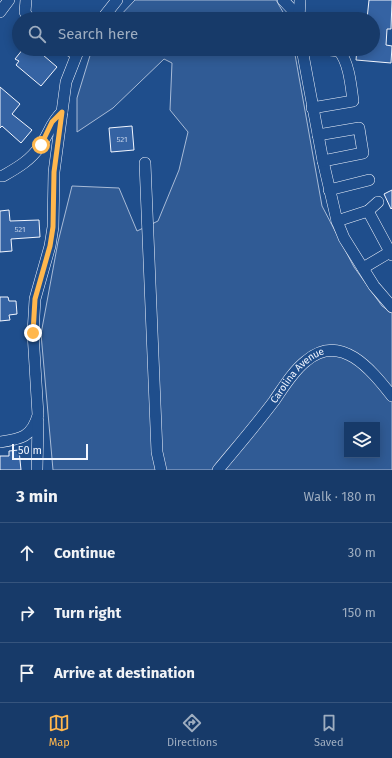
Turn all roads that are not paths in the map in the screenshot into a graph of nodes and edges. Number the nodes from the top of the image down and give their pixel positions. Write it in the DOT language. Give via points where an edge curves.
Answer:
graph roads {
  1 [pos="9,0"];
  2 [pos="26,0"];
  3 [pos="117,0"];
  4 [pos="283,0"];
  5 [pos="300,0"];
  6 [pos="0,12"];
  7 [pos="25,12"];
  8 [pos="108,12"];
  9 [pos="294,12"];
  10 [pos="299,12"];
  11 [pos="73,56"];
  12 [pos="303,56"];
  13 [pos="343,56"];
  14 [pos="312,108"];
  15 [pos="62,112"];
  16 [pos="318,135"];
  17 [pos="323,161"];
  18 [pos="145,163"];
  19 [pos="0,176"];
  20 [pos="369,180"];
  21 [pos="329,190"];
  22 [pos="378,202"];
  23 [pos="368,211"];
  24 [pos="337,221"];
  25 [pos="391,254"];
  26 [pos="363,268"];
  27 [pos="392,306"];
  28 [pos="392,396"];
  29 [pos="38,415"];
  30 [pos="0,442"];
  31 [pos="37,470"];
  32 [pos="161,470"];
  33 [pos="218,470"];
  1 -- 6 [label="street"];
  2 -- 7 [label="street"];
  3 -- 8 [label="street"];
  4 -- 9 [label="street"];
  5 -- 10 [label="street"];
  11 -- 15 [label="street"];
  12 -- 14 [label="street"];
  13 -- 14 [label="street" via="353,101"];
  14 -- 16 [label="street"];
  15 -- 19 [label="street" via="52,122 36,152 25,163"];
  15 -- 29 [label="street" via="54,172 53,227 38,285 33,318"];
  16 -- 17 [label="street"];
  16 -- 17 [label="street" via="359,128 363,153"];
  17 -- 21 [label="street"];
  18 -- 32 [label="street" via="154,398 157,452"];
  20 -- 21 [label="street"];
  21 -- 24 [label="street"];
  22 -- 23 [label="street"];
  23 -- 24 [label="street"];
  23 -- 25 [label="street"];
  24 -- 26 [label="street" via="344,238"];
  25 -- 26 [label="street"];
  26 -- 27 [label="street" via="374,286"];
  28 -- 33 [label="street, Carolina Avenue" via="354,356 334,351 314,355 300,366 260,420"];
  29 -- 30 [label="street" via="35,425 25,437"];
  29 -- 31 [label="street"];
}
